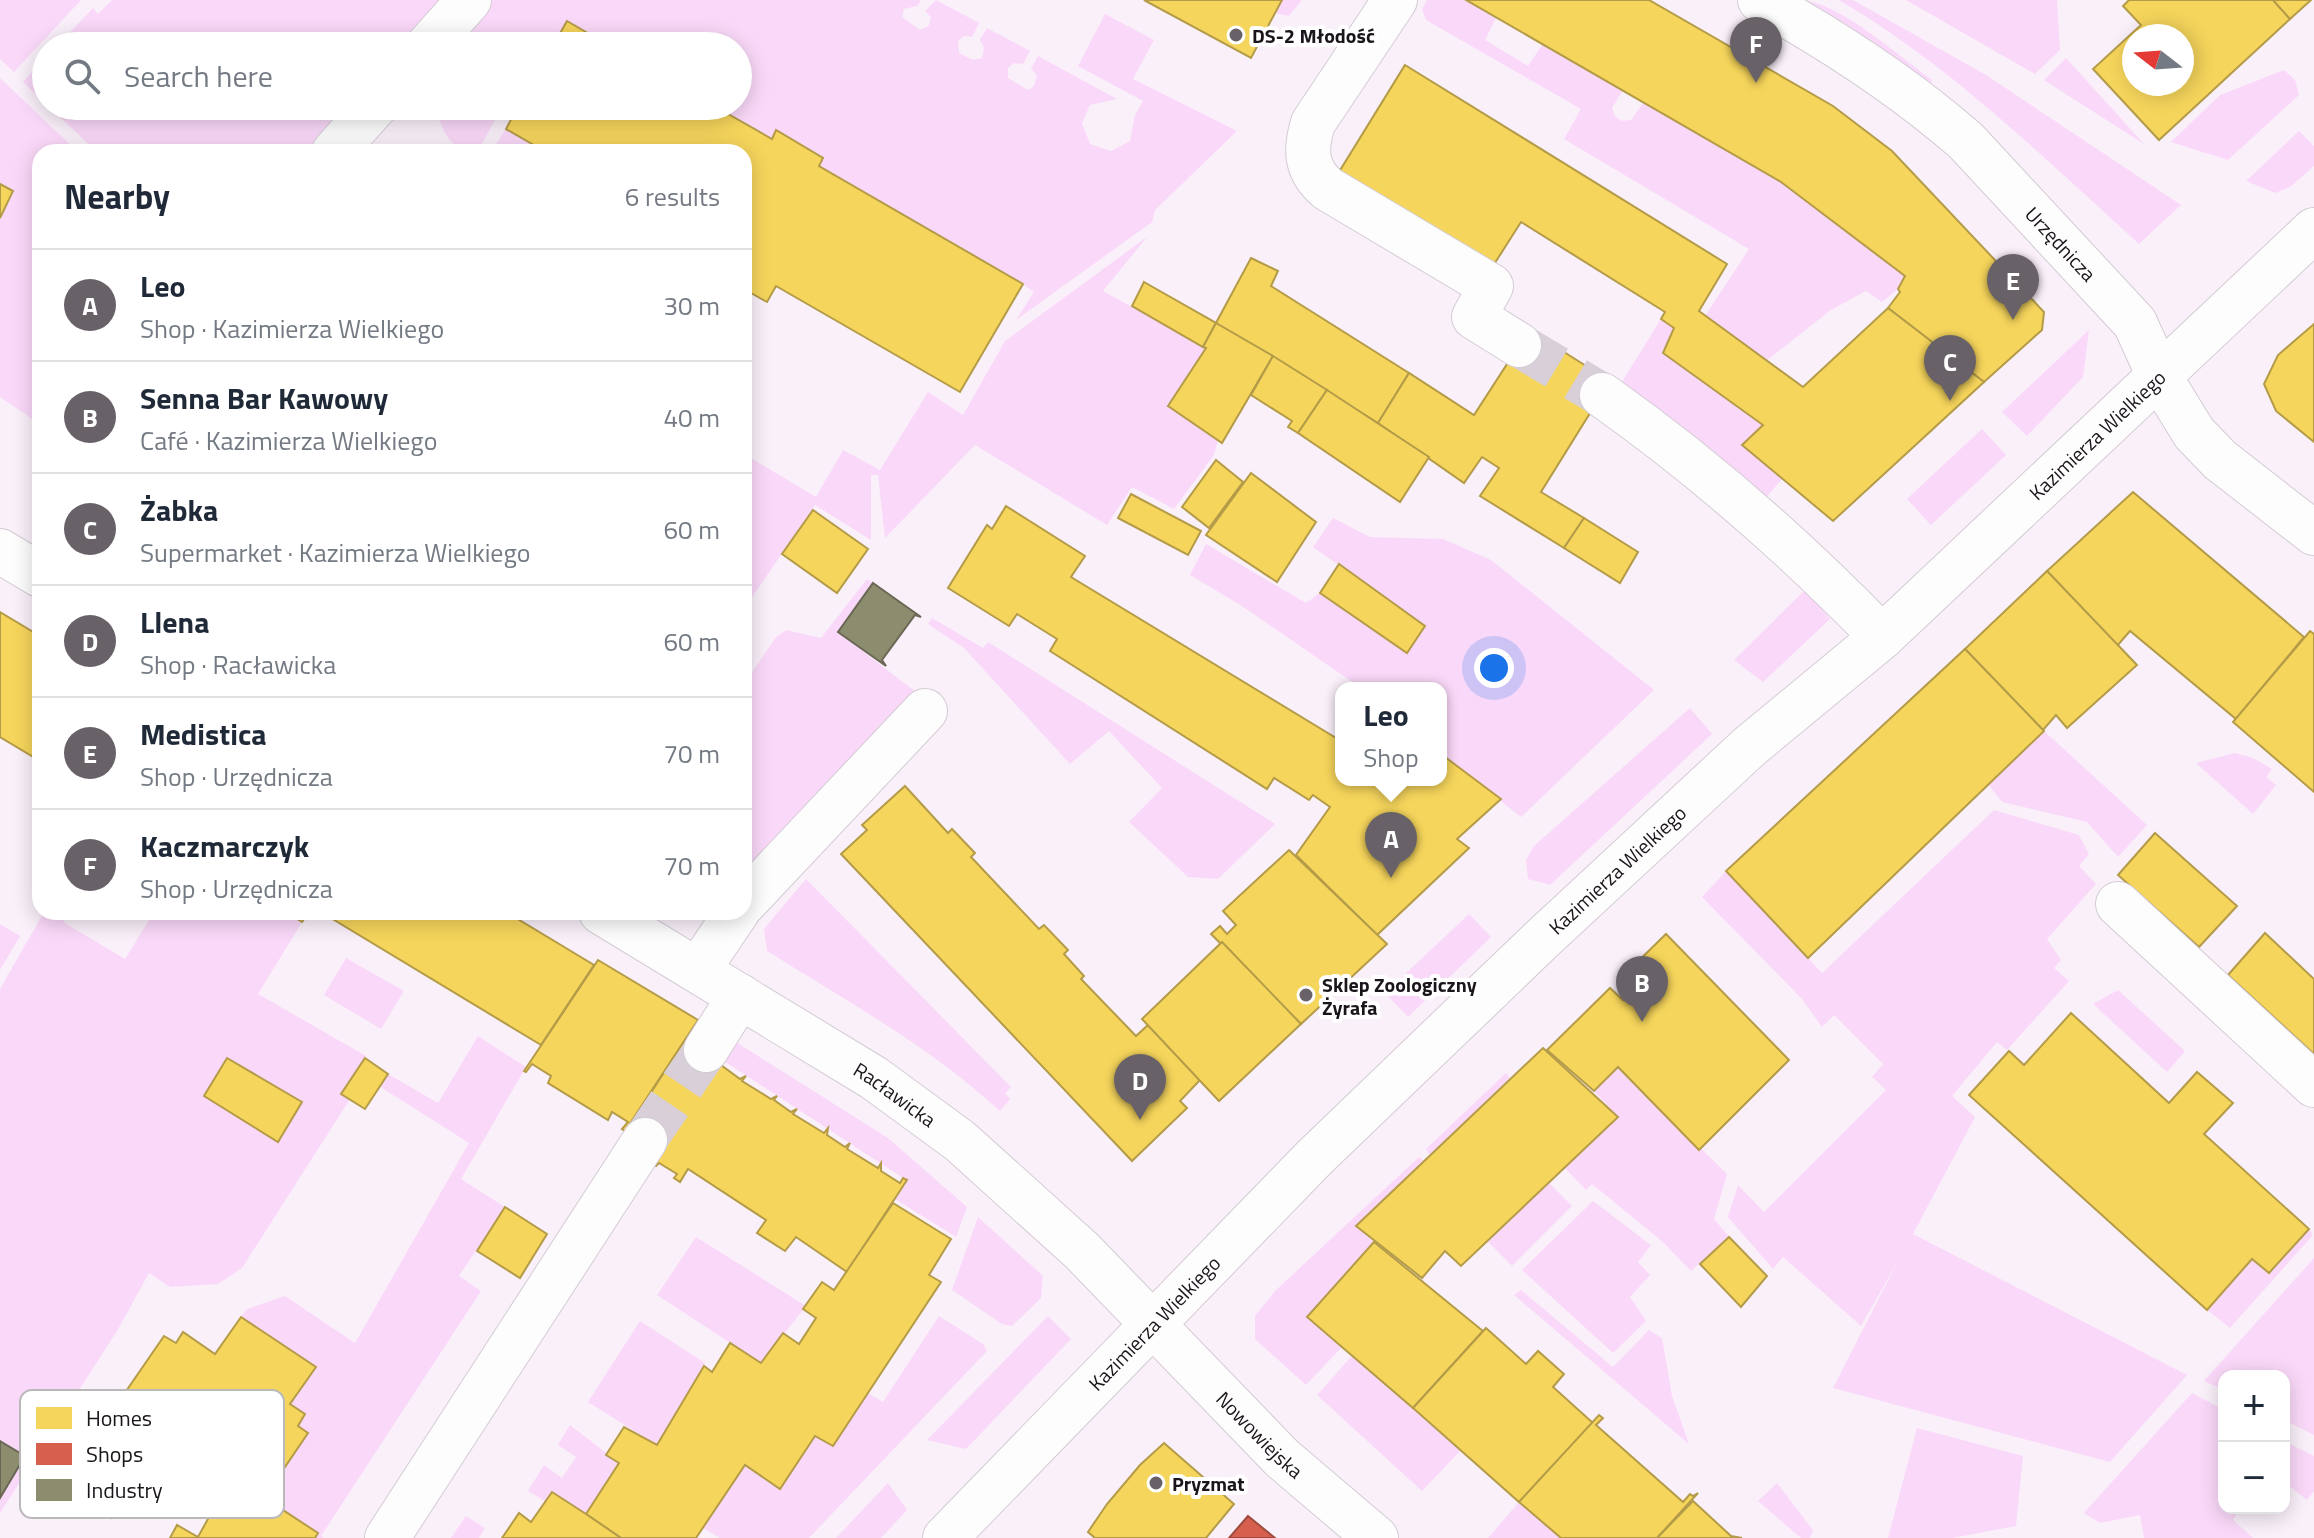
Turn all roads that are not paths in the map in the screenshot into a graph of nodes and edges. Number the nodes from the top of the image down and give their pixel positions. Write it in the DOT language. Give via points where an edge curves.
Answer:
graph roads {
  1 [pos="469,0"];
  2 [pos="1395,0"];
  3 [pos="1760,0"];
  4 [pos="440,32"];
  5 [pos="363,120"];
  6 [pos="341,144"];
  7 [pos="2314,230"];
  8 [pos="1519,345"];
  9 [pos="2159,376"];
  10 [pos="1602,395"];
  11 [pos="2314,533"];
  12 [pos="0,551"];
  13 [pos="32,570"];
  14 [pos="1882,637"];
  15 [pos="925,711"];
  16 [pos="752,895"];
  17 [pos="2118,904"];
  18 [pos="614,920"];
  19 [pos="732,920"];
  20 [pos="698,970"];
  21 [pos="740,996"];
  22 [pos="706,1050"];
  23 [pos="2314,1085"];
  24 [pos="645,1140"];
  25 [pos="1153,1322"];
  26 [pos="387,1538"];
  27 [pos="945,1538"];
  28 [pos="1376,1538"];
  1 -- 4 [label="street"];
  2 -- 8 [label="street" via="1313,123 1307,143 1309,164 1328,189 1491,286 1474,317"];
  3 -- 9 [label="street, Urzędnicza" via="1838,47 1966,141 2135,323"];
  5 -- 6 [label="street"];
  7 -- 9 [label="street, Kazimierza Wielkiego"];
  9 -- 11 [label="street, Urzędnicza" via="2202,442"];
  9 -- 14 [label="street, Kazimierza Wielkiego"];
  10 -- 14 [label="street" via="1718,481 1809,562"];
  12 -- 13 [label="street"];
  14 -- 25 [label="street, Kazimierza Wielkiego" via="1749,747 1553,930 1315,1157"];
  15 -- 16 [label="street"];
  17 -- 23 [label="street"];
  18 -- 20 [label="street, Racławicka"];
  19 -- 20 [label="street"];
  20 -- 21 [label="street, Racławicka"];
  21 -- 22 [label="street"];
  21 -- 25 [label="street, Racławicka" via="934,1121 1082,1251"];
  24 -- 26 [label="street"];
  25 -- 27 [label="street, Kazimierza Wielkiego"];
  25 -- 28 [label="street, Nowowiejska" via="1282,1458"];
}
